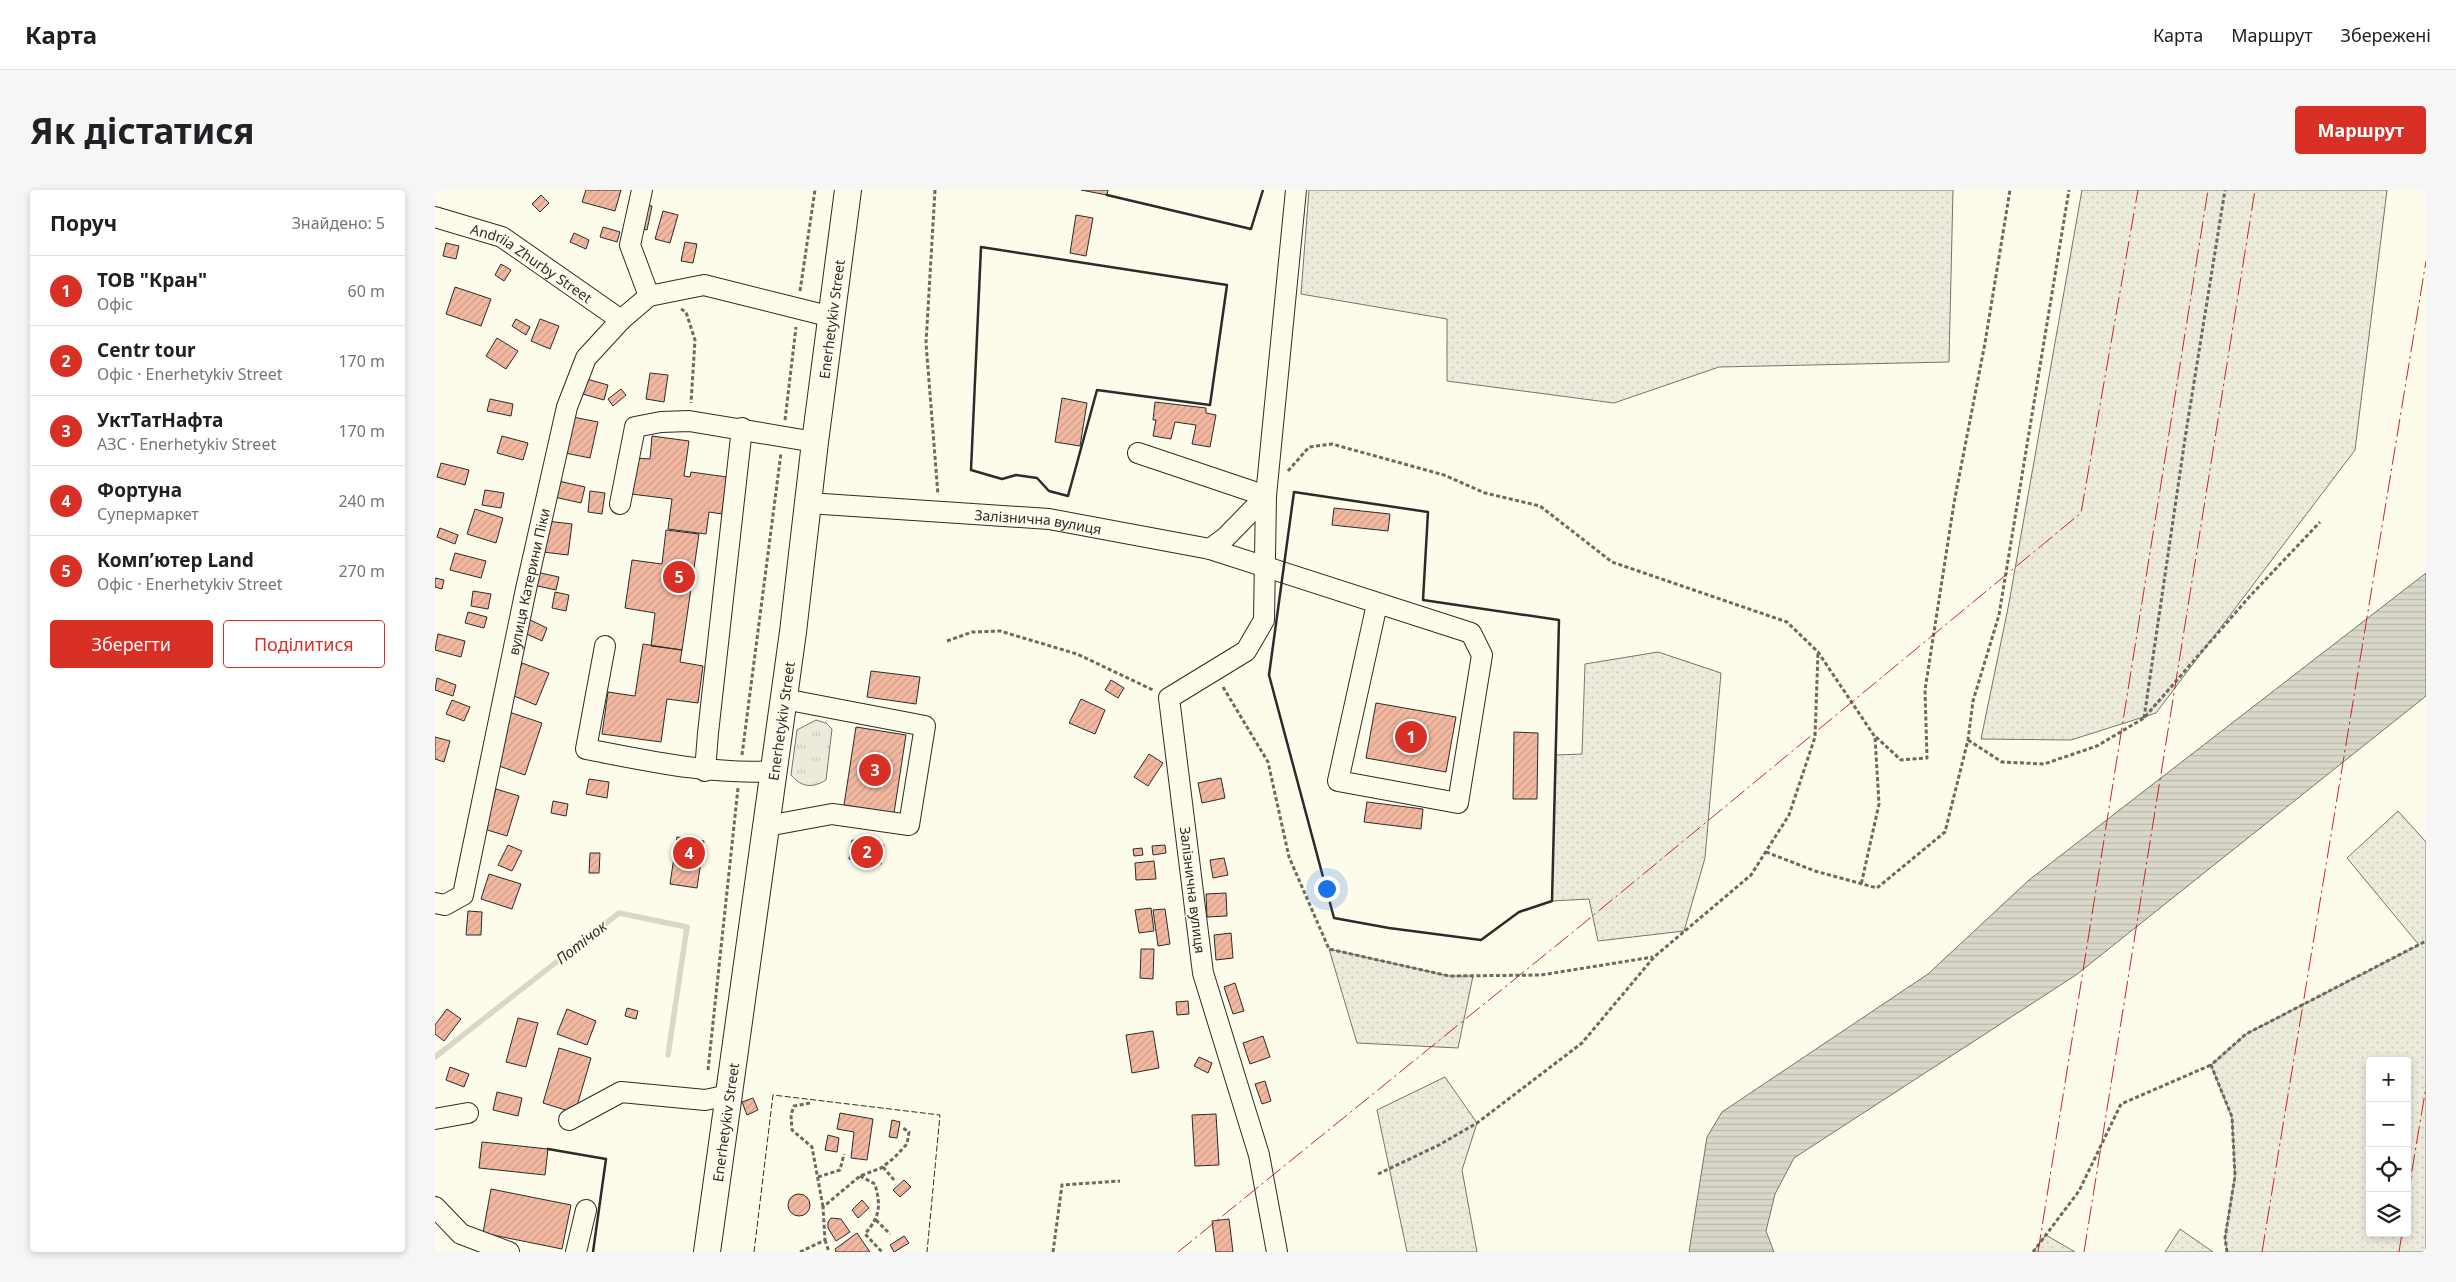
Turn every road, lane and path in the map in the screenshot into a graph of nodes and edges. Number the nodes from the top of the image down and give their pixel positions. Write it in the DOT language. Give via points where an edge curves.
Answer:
graph roads {
  1 [pos="642,190"];
  2 [pos="815,190"];
  3 [pos="848,190"];
  4 [pos="935,190"];
  5 [pos="1296,190"];
  6 [pos="2011,190"];
  7 [pos="2069,190"];
  8 [pos="2225,190"];
  9 [pos="435,217"];
  10 [pos="649,296"];
  11 [pos="798,307"];
  12 [pos="679,309"];
  13 [pos="831,317"];
  14 [pos="621,320"];
  15 [pos="689,421"];
  16 [pos="742,428"];
  17 [pos="783,438"];
  18 [pos="815,442"];
  19 [pos="1138,453"];
  20 [pos="1266,496"];
  21 [pos="808,503"];
  22 [pos="620,504"];
  23 [pos="939,510"];
  24 [pos="2320,522"];
  25 [pos="1210,549"];
  26 [pos="1273,569"];
  27 [pos="1377,604"];
  28 [pos="947,641"];
  29 [pos="605,646"];
  30 [pos="1818,652"];
  31 [pos="1214,671"];
  32 [pos="1169,698"];
  33 [pos="784,699"];
  34 [pos="2145,718"];
  35 [pos="1875,737"];
  36 [pos="1968,740"];
  37 [pos="705,771"];
  38 [pos="775,771"];
  39 [pos="740,773"];
  40 [pos="767,826"];
  41 [pos="1766,852"];
  42 [pos="1861,885"];
  43 [pos="435,903"];
  44 [pos="2426,941"];
  45 [pos="1654,957"];
  46 [pos="2211,1065"];
  47 [pos="717,1097"];
  48 [pos="810,1102"];
  49 [pos="468,1112"];
  50 [pos="435,1119"];
  51 [pos="569,1120"];
  52 [pos="903,1128"];
  53 [pos="844,1154"];
  54 [pos="883,1167"];
  55 [pos="1378,1174"];
  56 [pos="860,1176"];
  57 [pos="818,1177"];
  58 [pos="895,1181"];
  59 [pos="1120,1181"];
  60 [pos="435,1207"];
  61 [pos="823,1207"];
  62 [pos="586,1210"];
  63 [pos="876,1220"];
  64 [pos="890,1234"];
  65 [pos="825,1240"];
  66 [pos="809,1250"];
  67 [pos="509,1252"];
  68 [pos="576,1252"];
  69 [pos="707,1252"];
  70 [pos="800,1252"];
  71 [pos="829,1252"];
  72 [pos="881,1252"];
  73 [pos="1053,1252"];
  74 [pos="1277,1252"];
  75 [pos="2033,1252"];
  76 [pos="2227,1252"];
  1 -- 10 [label="street" via="630,244"];
  2 -- 11 [label="path"];
  3 -- 13 [label="main road, Enerhetykiv Street"];
  4 -- 23 [label="path" via="927,343"];
  5 -- 20 [label="street"];
  6 -- 35 [label="path" via="1953,503 1925,690 1927,758 1901,760"];
  7 -- 36 [label="path" via="1999,615 1973,701"];
  8 -- 34 [label="path"];
  9 -- 14 [label="street, Andriia Zhurby Street" via="503,238"];
  10 -- 11 [label="street" via="704,285"];
  10 -- 14 [label="street, вулиця Катерини Піки"];
  11 -- 13 [label="street"];
  11 -- 17 [label="path"];
  12 -- 15 [label="path" via="686,312 695,340"];
  13 -- 18 [label="main road, Enerhetykiv Street"];
  14 -- 43 [label="street, вулиця Катерини Піки" via="586,358 567,407 463,895 445,905"];
  15 -- 16 [label="street"];
  15 -- 22 [label="street" via="635,427"];
  16 -- 17 [label="street"];
  16 -- 37 [label="street"];
  17 -- 18 [label="street"];
  17 -- 39 [label="path"];
  18 -- 21 [label="main road, Enerhetykiv Street"];
  19 -- 20 [label="street"];
  20 -- 25 [label="street"];
  20 -- 26 [label="street"];
  20 -- 30 [label="path" via="1309,447 1332,444 1444,475 1485,493 1540,506 1612,562 1787,622"];
  21 -- 23 [label="street, Залізнична вулиця"];
  21 -- 33 [label="main road, Enerhetykiv Street"];
  23 -- 25 [label="street, Залізнична вулиця" via="1049,519"];
  24 -- 34 [label="path" via="2250,596"];
  25 -- 26 [label="street, Залізнична вулиця"];
  26 -- 27 [label="street, Залізнична вулиця"];
  26 -- 31 [label="street" via="1264,620 1246,651"];
  27 -- 27 [label="street, Залізнична вулиця" via="1471,633 1482,655 1458,803 1337,782"];
  28 -- 32 [label="path" via="972,632 1000,632 1077,654"];
  29 -- 37 [label="street" via="586,750"];
  30 -- 35 [label="path"];
  30 -- 41 [label="path" via="1815,737 1789,815"];
  31 -- 32 [label="street"];
  31 -- 45 [label="path" via="1268,762 1289,857 1329,949 1449,976 1541,975"];
  32 -- 74 [label="street, Залізнична вулиця" via="1203,973 1259,1155"];
  33 -- 38 [label="main road, Enerhetykiv Street"];
  33 -- 40 [label="street" via="925,726 909,825 832,814"];
  34 -- 36 [label="path" via="2097,746 2043,764 2002,762"];
  35 -- 42 [label="path" via="1879,804"];
  36 -- 42 [label="path" via="1945,832 1877,888"];
  37 -- 39 [label="street"];
  38 -- 39 [label="street"];
  38 -- 40 [label="main road, Enerhetykiv Street"];
  39 -- 47 [label="path"];
  40 -- 47 [label="main road, Enerhetykiv Street"];
  41 -- 42 [label="path"];
  41 -- 45 [label="path" via="1751,875"];
  44 -- 46 [label="path" via="2246,1034"];
  45 -- 55 [label="path" via="1582,1043 1477,1123"];
  46 -- 75 [label="path" via="2121,1104 2079,1191"];
  46 -- 76 [label="path" via="2232,1118 2235,1176 2225,1238"];
  47 -- 51 [label="street" via="621,1092"];
  47 -- 69 [label="main road, Enerhetykiv Street"];
  48 -- 57 [label="path" via="794,1106 792,1130 812,1147"];
  49 -- 50 [label="street"];
  52 -- 54 [label="path" via="909,1132 907,1144"];
  53 -- 57 [label="path" via="840,1170"];
  54 -- 56 [label="path"];
  54 -- 58 [label="path"];
  56 -- 61 [label="path"];
  56 -- 63 [label="path" via="875,1184 880,1201"];
  57 -- 61 [label="path"];
  59 -- 73 [label="path" via="1062,1185"];
  60 -- 67 [label="street" via="461,1234"];
  61 -- 65 [label="path"];
  62 -- 68 [label="street"];
  63 -- 64 [label="path"];
  63 -- 72 [label="path" via="865,1234"];
  65 -- 66 [label="path"];
  65 -- 71 [label="path"];
  66 -- 70 [label="path"];
}
